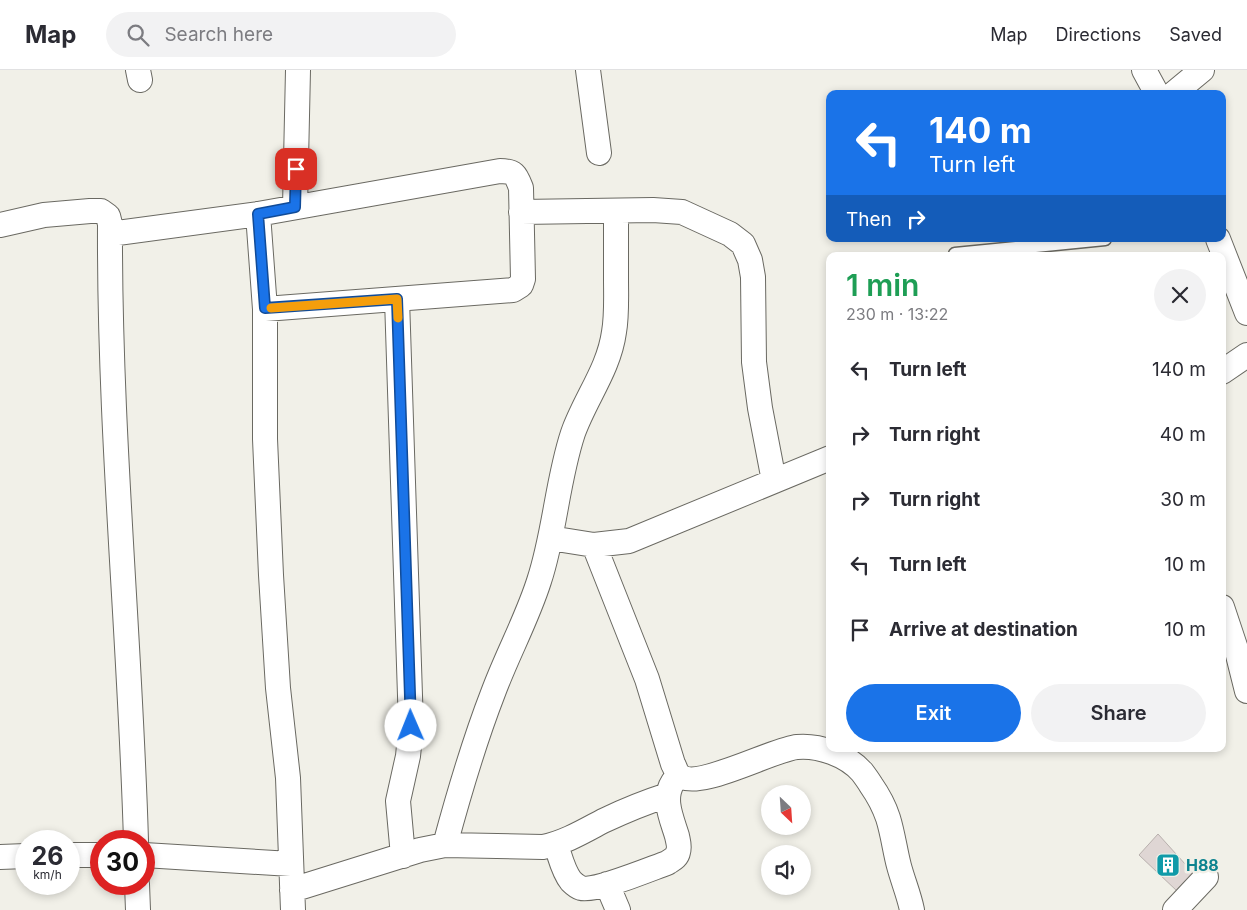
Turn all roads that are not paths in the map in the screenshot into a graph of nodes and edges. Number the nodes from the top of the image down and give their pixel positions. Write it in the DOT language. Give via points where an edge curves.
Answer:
graph roads {
  1 [pos="298,70"];
  2 [pos="588,70"];
  3 [pos="1144,70"];
  4 [pos="1202,70"];
  5 [pos="1156,90"];
  6 [pos="1179,90"];
  7 [pos="599,153"];
  8 [pos="295,207"];
  9 [pos="616,211"];
  10 [pos="522,212"];
  11 [pos="258,214"];
  12 [pos="0,225"];
  13 [pos="110,234"];
  14 [pos="1075,242"];
  15 [pos="975,252"];
  16 [pos="1226,267"];
  17 [pos="397,299"];
  18 [pos="1236,303"];
  19 [pos="265,308"];
  20 [pos="1247,355"];
  21 [pos="1226,369"];
  22 [pos="826,460"];
  23 [pos="774,481"];
  24 [pos="550,538"];
  25 [pos="594,545"];
  26 [pos="1226,625"];
  27 [pos="1247,691"];
  28 [pos="826,750"];
  29 [pos="830,752"];
  30 [pos="673,785"];
  31 [pos="136,830"];
  32 [pos="446,844"];
  33 [pos="556,845"];
  34 [pos="0,856"];
  35 [pos="15,856"];
  36 [pos="155,856"];
  37 [pos="403,856"];
  38 [pos="291,864"];
  39 [pos="1206,878"];
  40 [pos="607,884"];
  41 [pos="137,895"];
  42 [pos="292,900"];
  43 [pos="138,910"];
  44 [pos="618,910"];
  45 [pos="912,910"];
  46 [pos="1175,910"];
  1 -- 8 [label="street"];
  2 -- 7 [label="street"];
  3 -- 5 [label="street"];
  4 -- 6 [label="street"];
  8 -- 10 [label="street" via="500,170 509,171 517,177"];
  8 -- 11 [label="street"];
  9 -- 10 [label="street"];
  9 -- 23 [label="street" via="682,212 730,234 743,244 753,277 754,362"];
  9 -- 24 [label="street" via="614,332 602,372 574,433 561,478"];
  10 -- 17 [label="street" via="521,286 513,290"];
  11 -- 13 [label="street"];
  11 -- 19 [label="street"];
  12 -- 13 [label="street" via="44,215 101,211 108,216"];
  13 -- 31 [label="street" via="113,381"];
  14 -- 15 [label="lane"];
  16 -- 18 [label="street"];
  17 -- 19 [label="street"];
  17 -- 37 [label="street" via="411,726 398,801"];
  19 -- 38 [label="street" via="265,440 271,575 288,778"];
  20 -- 21 [label="street"];
  22 -- 23 [label="street"];
  23 -- 25 [label="street" via="629,541"];
  24 -- 25 [label="street"];
  24 -- 32 [label="street" via="530,607 476,739"];
  25 -- 30 [label="street" via="647,679 673,764"];
  26 -- 27 [label="street"];
  28 -- 30 [label="street" via="797,747 719,774 686,779"];
  29 -- 45 [label="street" via="846,758 862,772 878,796 888,819"];
  30 -- 33 [label="street" via="650,801"];
  30 -- 40 [label="street" via="668,805 678,843 675,858"];
  32 -- 33 [label="street" via="543,848"];
  32 -- 37 [label="street"];
  33 -- 40 [label="street" via="572,882 581,888"];
  34 -- 35 [label="street"];
  36 -- 38 [label="street"];
  37 -- 42 [label="street"];
  38 -- 42 [label="street"];
  39 -- 46 [label="street"];
  40 -- 44 [label="street"];
  41 -- 43 [label="street"];
}
